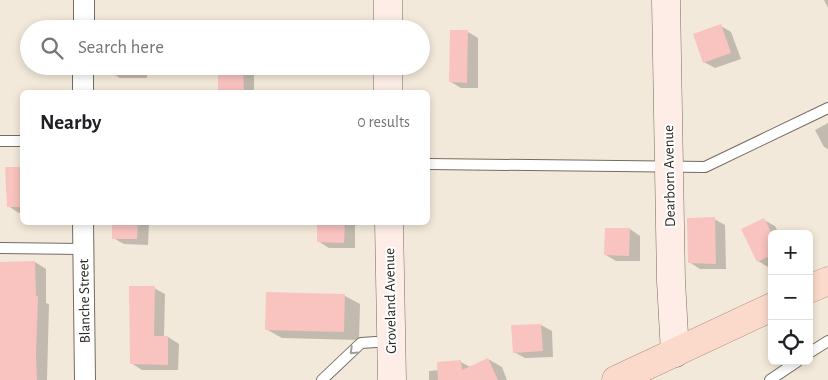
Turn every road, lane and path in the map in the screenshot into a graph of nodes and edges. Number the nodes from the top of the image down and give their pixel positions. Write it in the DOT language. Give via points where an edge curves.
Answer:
graph roads {
  1 [pos="84,0"];
  2 [pos="388,0"];
  3 [pos="666,0"];
  4 [pos="84,20"];
  5 [pos="388,20"];
  6 [pos="83,75"];
  7 [pos="388,75"];
  8 [pos="83,90"];
  9 [pos="388,90"];
  10 [pos="828,108"];
  11 [pos="0,141"];
  12 [pos="20,141"];
  13 [pos="430,164"];
  14 [pos="669,167"];
  15 [pos="83,225"];
  16 [pos="389,225"];
  17 [pos="0,248"];
  18 [pos="83,249"];
  19 [pos="828,281"];
  20 [pos="813,288"];
  21 [pos="768,309"];
  22 [pos="828,340"];
  23 [pos="392,341"];
  24 [pos="813,350"];
  25 [pos="675,353"];
  26 [pos="792,365"];
  27 [pos="84,380"];
  28 [pos="322,380"];
  29 [pos="392,380"];
  30 [pos="616,380"];
  31 [pos="770,380"];
  1 -- 4 [label="street"];
  2 -- 5 [label="street"];
  3 -- 14 [label="street, Dearborn Avenue"];
  6 -- 8 [label="street"];
  7 -- 9 [label="street"];
  10 -- 14 [label="lane" via="705,167"];
  11 -- 12 [label="lane"];
  13 -- 14 [label="lane"];
  14 -- 25 [label="street, Dearborn Avenue"];
  15 -- 18 [label="street, Blanche Street"];
  16 -- 23 [label="street, Groveland Avenue"];
  17 -- 18 [label="lane"];
  18 -- 27 [label="street, Blanche Street"];
  19 -- 20 [label="main road"];
  21 -- 25 [label="main road"];
  22 -- 24 [label="lane"];
  23 -- 28 [label="lane, one-way" via="361,343"];
  23 -- 29 [label="street, Groveland Avenue"];
  25 -- 30 [label="main road"];
  26 -- 31 [label="lane"];
}
